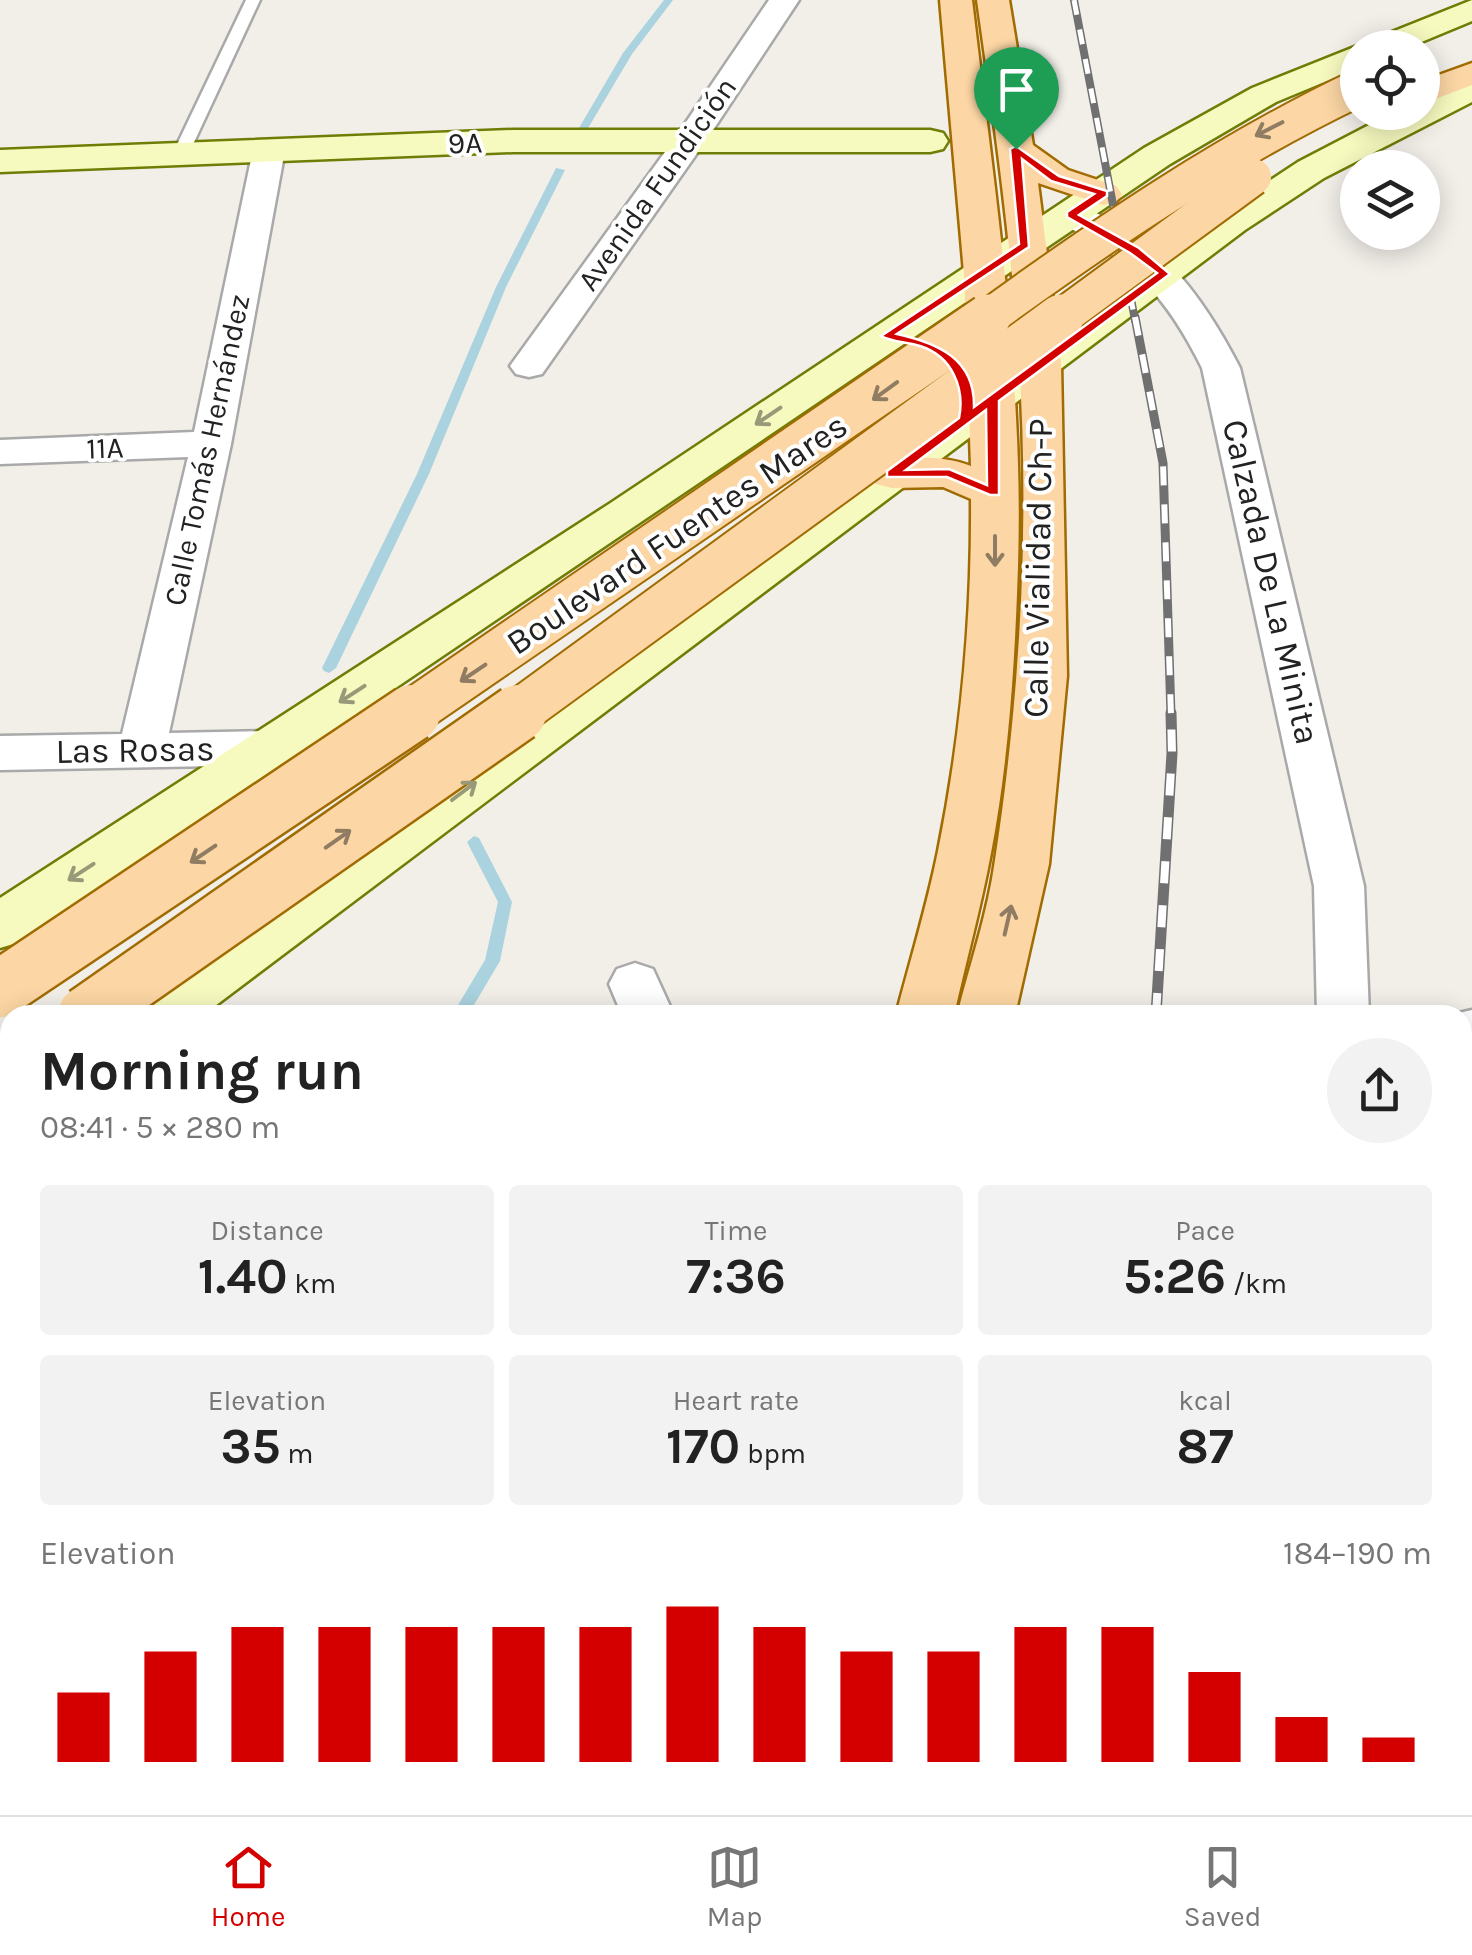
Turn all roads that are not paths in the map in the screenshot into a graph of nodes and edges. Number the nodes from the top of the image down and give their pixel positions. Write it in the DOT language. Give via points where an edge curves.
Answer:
graph roads {
  1 [pos="253,0"];
  2 [pos="784,0"];
  3 [pos="956,0"];
  4 [pos="993,0"];
  5 [pos="1472,9"];
  6 [pos="1421,30"];
  7 [pos="1472,38"];
  8 [pos="1440,51"];
  9 [pos="1340,64"];
  10 [pos="1472,73"];
  11 [pos="1440,86"];
  12 [pos="1472,89"];
  13 [pos="1340,97"];
  14 [pos="1440,104"];
  15 [pos="1345,130"];
  16 [pos="1388,130"];
  17 [pos="691,139"];
  18 [pos="930,141"];
  19 [pos="1174,146"];
  20 [pos="1016,149"];
  21 [pos="270,150"];
  22 [pos="181,153"];
  23 [pos="0,162"];
  24 [pos="1266,198"];
  25 [pos="1087,204"];
  26 [pos="1024,245"];
  27 [pos="984,273"];
  28 [pos="1164,274"];
  29 [pos="887,336"];
  30 [pos="1040,363"];
  31 [pos="529,366"];
  32 [pos="979,410"];
  33 [pos="211,444"];
  34 [pos="0,452"];
  35 [pos="892,474"];
  36 [pos="994,492"];
  37 [pos="270,748"];
  38 [pos="142,750"];
  39 [pos="0,753"];
  40 [pos="0,926"];
  41 [pos="0,989"];
  42 [pos="100,1005"];
  43 [pos="174,1005"];
  44 [pos="926,1005"];
  45 [pos="988,1005"];
  46 [pos="1343,1005"];
  1 -- 22 [label="lane"];
  2 -- 17 [label="street, Avenida Fundición"];
  3 -- 27 [label="main road, Calle Vialidad Ch-P"];
  4 -- 20 [label="main road, Calle Vialidad Ch-P"];
  5 -- 6 [label="street"];
  7 -- 8 [label="main road"];
  9 -- 19 [label="street"];
  10 -- 11 [label="main road"];
  12 -- 14 [label="street"];
  13 -- 41 [label="main road, Boulevard Fuentes Mares, one-way, bridge" via="1243,143 1158,196 535,632"];
  42 -- 15 [label="main road, Boulevard Fuentes Mares, one-way, bridge" via="565,680 1249,180"];
  16 -- 24 [label="street"];
  17 -- 18 [label="street, 9A"];
  17 -- 21 [label="street, 9A"];
  17 -- 31 [label="street, Avenida Fundición"];
  19 -- 24 [label="street" via="1178,160 1195,174 1239,196"];
  19 -- 25 [label="street"];
  20 -- 25 [label="main road"];
  20 -- 26 [label="main road, Calle Vialidad Ch-P"];
  21 -- 22 [label="street, 9A"];
  21 -- 33 [label="street, Calle Tomás Hernández"];
  22 -- 23 [label="street, 9A"];
  24 -- 28 [label="street"];
  25 -- 26 [label="street"];
  25 -- 28 [label="street, Calzada De La Minita"];
  26 -- 27 [label="street"];
  26 -- 30 [label="main road, Calle Vialidad Ch-P"];
  27 -- 29 [label="street"];
  27 -- 32 [label="main road, Calle Vialidad Ch-P"];
  28 -- 30 [label="street"];
  28 -- 46 [label="street, Calzada De La Minita" via="1200,324 1235,418 1339,886"];
  29 -- 32 [label="street" via="942,352"];
  29 -- 37 [label="street, one-way"];
  30 -- 32 [label="street"];
  45 -- 30 [label="main road, Calle Vialidad Ch-P, one-way" via="1022,864 1042,676"];
  32 -- 35 [label="street"];
  32 -- 36 [label="main road, Calle Vialidad Ch-P"];
  33 -- 34 [label="street, 11A"];
  33 -- 38 [label="street, Calle Tomás Hernández"];
  35 -- 36 [label="main road" via="949,473"];
  43 -- 35 [label="street, one-way"];
  36 -- 44 [label="main road, Calle Vialidad Ch-P, one-way" via="986,681 965,850"];
  37 -- 38 [label="street, Las Rosas"];
  37 -- 40 [label="street, one-way"];
  38 -- 39 [label="street, Las Rosas"];
}
